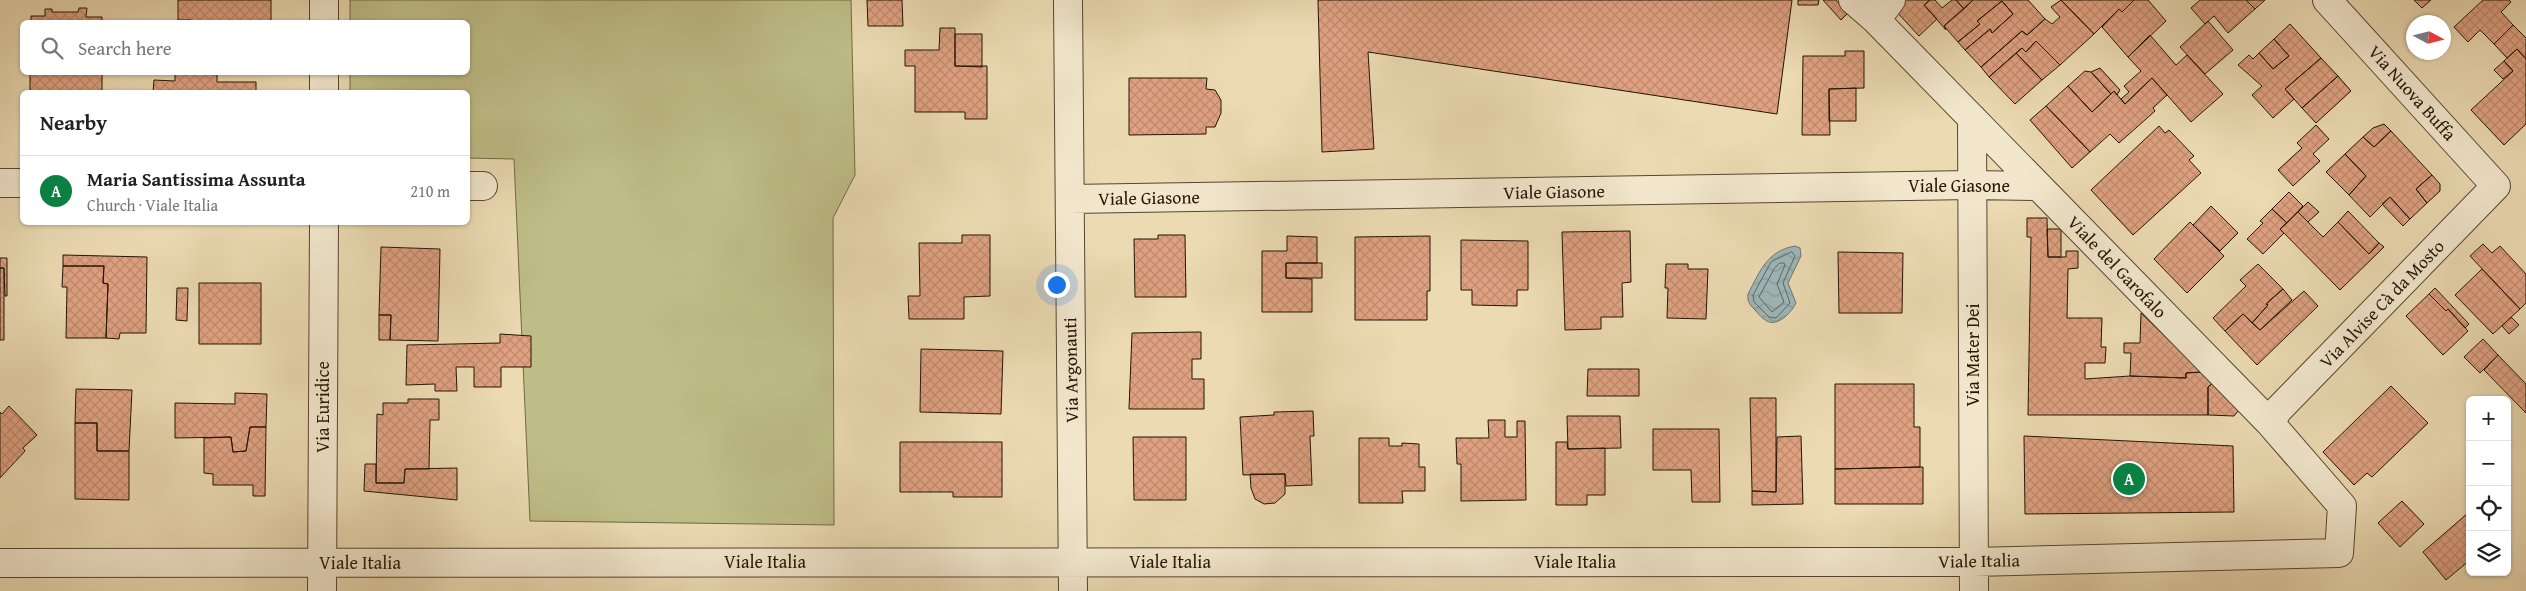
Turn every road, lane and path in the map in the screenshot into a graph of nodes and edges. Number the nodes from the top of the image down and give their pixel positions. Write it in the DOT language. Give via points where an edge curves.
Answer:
graph roads {
  1 [pos="324,0"];
  2 [pos="1068,0"];
  3 [pos="1852,0"];
  4 [pos="2327,0"];
  5 [pos="1884,10"];
  6 [pos="324,20"];
  7 [pos="324,75"];
  8 [pos="324,90"];
  9 [pos="1972,118"];
  10 [pos="0,183"];
  11 [pos="20,184"];
  12 [pos="1972,185"];
  13 [pos="2038,186"];
  14 [pos="2496,186"];
  15 [pos="1070,199"];
  16 [pos="324,225"];
  17 [pos="2270,423"];
  18 [pos="2339,553"];
  19 [pos="1073,562"];
  20 [pos="1974,562"];
  21 [pos="0,563"];
  22 [pos="323,563"];
  23 [pos="322,591"];
  24 [pos="1074,591"];
  25 [pos="1974,591"];
  1 -- 6 [label="street"];
  2 -- 15 [label="street, Via Argonauti"];
  3 -- 5 [label="street, Viale del Garofalo"];
  4 -- 14 [label="street, Via Nuova Buffa"];
  5 -- 9 [label="street, Viale del Garofalo"];
  7 -- 8 [label="street"];
  9 -- 12 [label="street, Via Mater Dei"];
  9 -- 13 [label="street, Viale del Garofalo"];
  10 -- 11 [label="street"];
  12 -- 13 [label="street, Viale Giasone"];
  12 -- 15 [label="street, Viale Giasone"];
  12 -- 20 [label="street, Via Mater Dei"];
  13 -- 17 [label="street, Viale del Garofalo"];
  14 -- 17 [label="street, Via Alvise Cà da Mosto" via="2278,410"];
  15 -- 19 [label="street, Via Argonauti"];
  16 -- 22 [label="street, Via Euridice"];
  17 -- 18 [label="street, Viale del Garofalo" via="2342,506"];
  18 -- 20 [label="street, Viale Italia"];
  19 -- 20 [label="street, Viale Italia"];
  19 -- 22 [label="street, Viale Italia"];
  19 -- 24 [label="street, Via Argonauti"];
  20 -- 25 [label="street, Via Mater Dei"];
  21 -- 22 [label="street, Viale Italia"];
  22 -- 23 [label="street, Via Euridice"];
}
